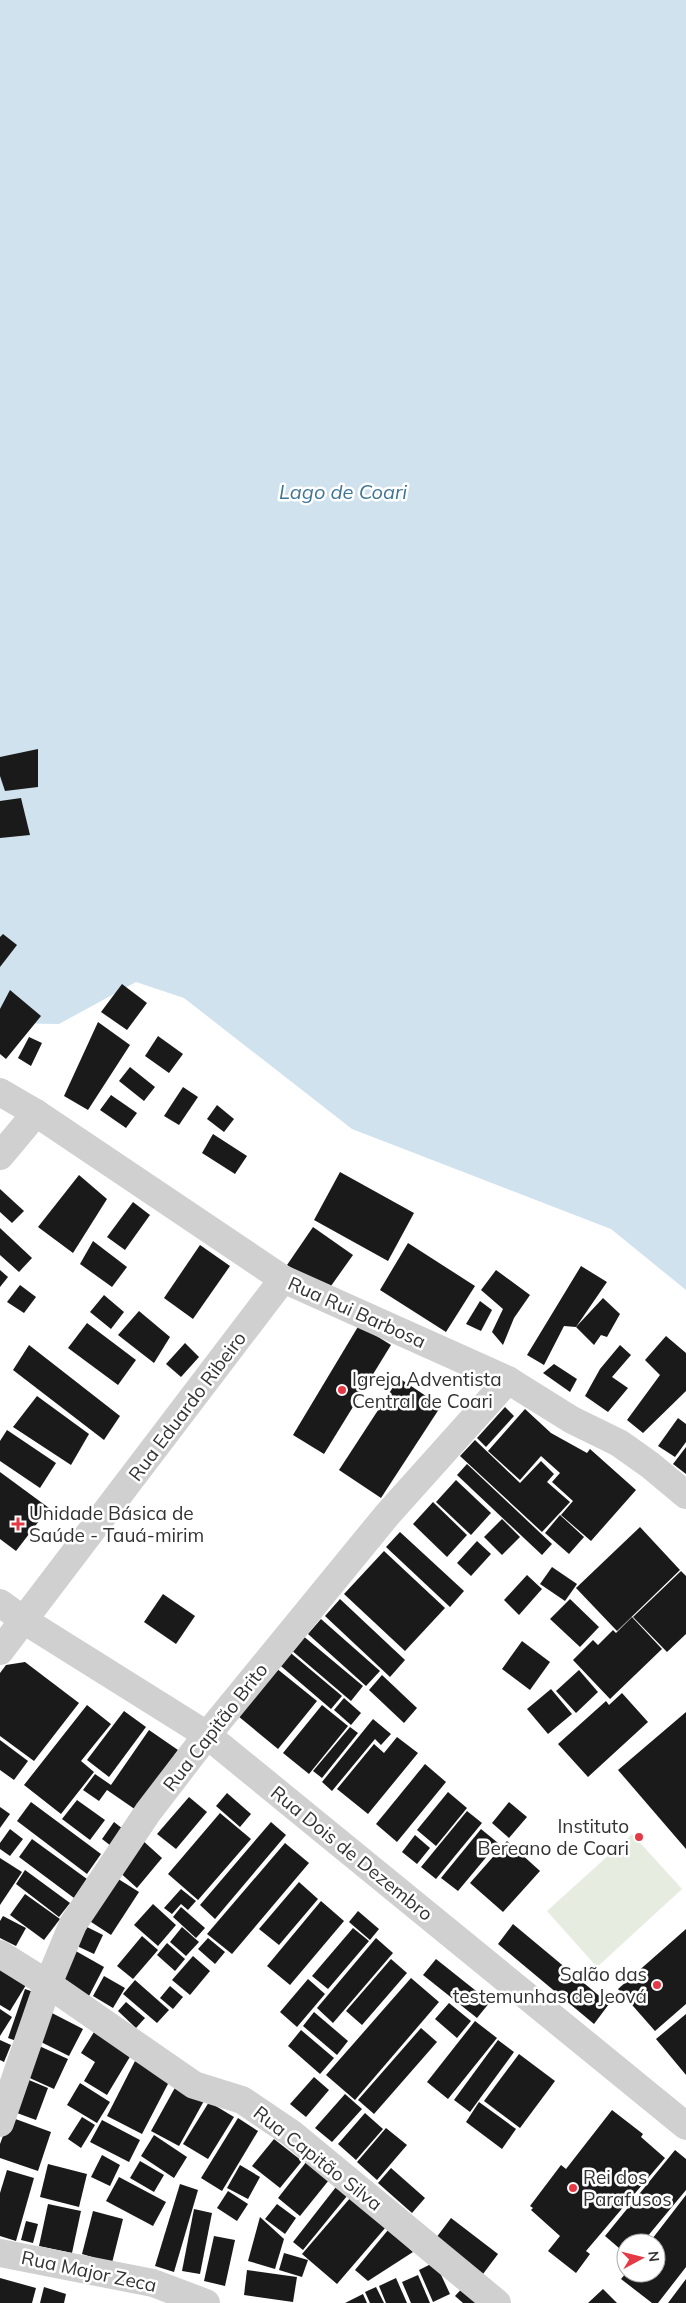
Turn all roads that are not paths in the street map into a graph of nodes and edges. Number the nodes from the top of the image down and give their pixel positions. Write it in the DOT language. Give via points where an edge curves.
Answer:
graph roads {
  1 [pos="0,1092"];
  2 [pos="36,1113"];
  3 [pos="0,1156"];
  4 [pos="283,1280"];
  5 [pos="508,1380"];
  6 [pos="686,1495"];
  7 [pos="0,1603"];
  8 [pos="25,1621"];
  9 [pos="0,1651"];
  10 [pos="207,1735"];
  11 [pos="0,1954"];
  12 [pos="48,1984"];
  13 [pos="0,2122"];
  14 [pos="686,2126"];
  15 [pos="0,2253"];
  16 [pos="206,2303"];
  17 [pos="497,2303"];
  1 -- 2 [label="street, Rua Rui Barbosa"];
  2 -- 3 [label="street"];
  2 -- 4 [label="street, Rua Rui Barbosa"];
  4 -- 5 [label="street, Rua Rui Barbosa"];
  4 -- 8 [label="street, Rua Eduardo Ribeiro"];
  5 -- 6 [label="street, Rua Rui Barbosa" via="572,1420 619,1443"];
  5 -- 10 [label="street, Rua Capitão Brito" via="387,1515"];
  7 -- 8 [label="street, Rua Dois de Dezembro"];
  8 -- 9 [label="street, Rua Eduardo Ribeiro"];
  8 -- 10 [label="street, Rua Dois de Dezembro"];
  10 -- 12 [label="street, Rua Capitão Brito" via="148,1812 73,1924"];
  10 -- 14 [label="street, Rua Dois de Dezembro"];
  11 -- 12 [label="street, Rua Capitão Silva"];
  12 -- 13 [label="street, Rua Capitão Brito"];
  12 -- 17 [label="street, Rua Capitão Silva" via="194,2085 242,2100 291,2133"];
  15 -- 16 [label="street, Rua Major Zeca" via="153,2283"];
}
